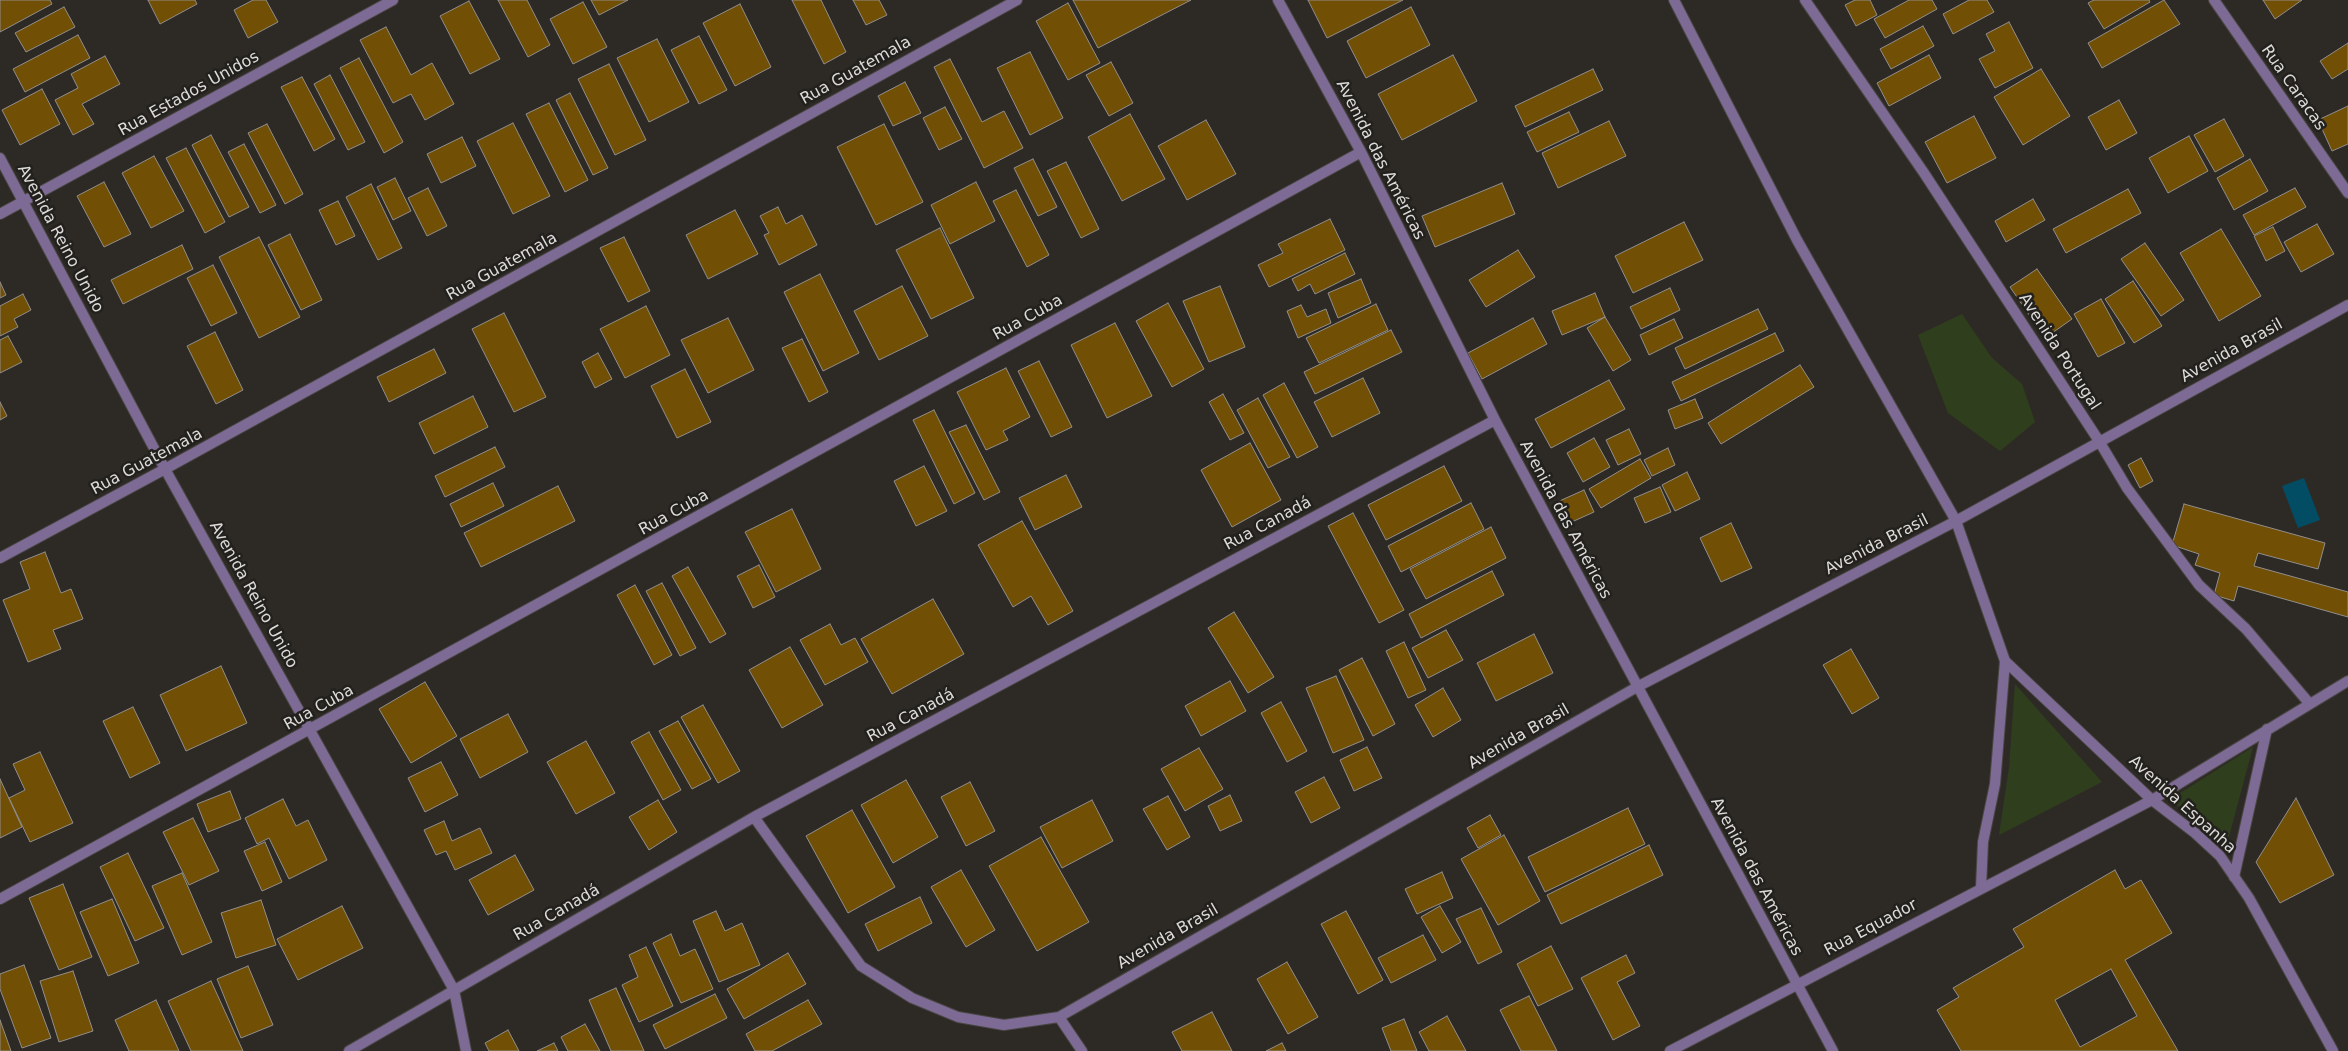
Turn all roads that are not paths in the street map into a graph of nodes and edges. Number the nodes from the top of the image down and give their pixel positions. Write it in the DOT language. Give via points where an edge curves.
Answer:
graph roads {
  1 [pos="393,0"];
  2 [pos="1017,0"];
  3 [pos="1278,0"];
  4 [pos="1674,0"];
  5 [pos="1805,0"];
  6 [pos="2214,0"];
  7 [pos="1361,152"];
  8 [pos="0,158"];
  9 [pos="2348,193"];
  10 [pos="24,202"];
  11 [pos="0,214"];
  12 [pos="2348,304"];
  13 [pos="1495,420"];
  14 [pos="2099,441"];
  15 [pos="165,470"];
  16 [pos="1956,521"];
  17 [pos="0,558"];
  18 [pos="2005,662"];
  19 [pos="2348,681"];
  20 [pos="1637,687"];
  21 [pos="2309,703"];
  22 [pos="2267,729"];
  23 [pos="310,730"];
  24 [pos="2152,800"];
  25 [pos="754,817"];
  26 [pos="2234,877"];
  27 [pos="1981,888"];
  28 [pos="0,898"];
  29 [pos="1796,984"];
  30 [pos="454,990"];
  31 [pos="1059,1017"];
  32 [pos="349,1051"];
  33 [pos="466,1051"];
  34 [pos="1082,1051"];
  35 [pos="1670,1051"];
  36 [pos="1833,1051"];
  37 [pos="2332,1051"];
  1 -- 10 [label="street, Rua Estados Unidos"];
  2 -- 15 [label="street, Rua Guatemala"];
  3 -- 7 [label="street, Avenida das Américas"];
  4 -- 16 [label="street" via="1797,240"];
  5 -- 14 [label="street, Avenida Portugal" via="1924,173"];
  6 -- 9 [label="street, Rua Caracas"];
  7 -- 13 [label="street, Avenida das Américas"];
  7 -- 23 [label="street, Rua Cuba"];
  8 -- 10 [label="street, Avenida Reino Unido"];
  10 -- 11 [label="street, Rua Estados Unidos"];
  10 -- 15 [label="street, Avenida Reino Unido"];
  12 -- 14 [label="street, Avenida Brasil"];
  13 -- 20 [label="street, Avenida das Américas"];
  13 -- 25 [label="street, Rua Canadá"];
  14 -- 16 [label="street, Avenida Brasil"];
  14 -- 21 [label="street, Avenida Portugal" via="2127,488 2199,585 2246,629"];
  15 -- 17 [label="street, Rua Guatemala"];
  15 -- 23 [label="street, Avenida Reino Unido"];
  16 -- 18 [label="street"];
  16 -- 20 [label="street, Avenida Brasil"];
  18 -- 24 [label="street, Avenida Espanha"];
  18 -- 27 [label="street" via="1995,784 1983,842"];
  19 -- 21 [label="street"];
  20 -- 29 [label="street, Avenida das Américas"];
  20 -- 31 [label="street, Avenida Brasil"];
  21 -- 22 [label="street, Rua Equador"];
  22 -- 24 [label="street, Rua Equador"];
  22 -- 26 [label="street"];
  23 -- 28 [label="street, Rua Cuba"];
  23 -- 30 [label="street, Avenida Reino Unido"];
  24 -- 26 [label="street, Avenida Espanha" via="2220,856"];
  24 -- 27 [label="street, Rua Equador"];
  25 -- 30 [label="street, Rua Canadá"];
  25 -- 31 [label="street, Avenida Brasil" via="861,966 912,998 958,1017 1004,1025"];
  26 -- 37 [label="street, Avenida Espanha" via="2249,898"];
  27 -- 29 [label="street, Rua Equador"];
  29 -- 35 [label="street, Rua Equador"];
  29 -- 36 [label="street, Avenida das Américas"];
  30 -- 32 [label="street, Rua Canadá"];
  30 -- 33 [label="street, Avenida Reino Unido"];
  31 -- 34 [label="street"];
}
